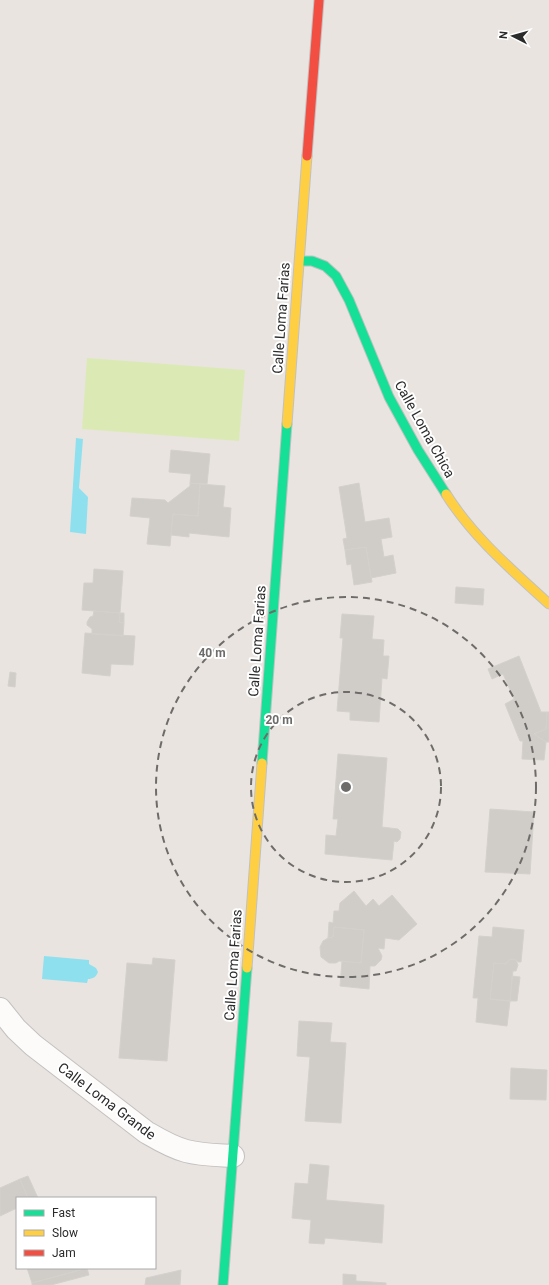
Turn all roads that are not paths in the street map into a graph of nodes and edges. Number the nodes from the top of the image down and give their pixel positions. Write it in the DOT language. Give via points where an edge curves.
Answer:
graph roads {
  1 [pos="319,0"];
  2 [pos="300,261"];
  3 [pos="549,604"];
  4 [pos="0,1009"];
  5 [pos="233,1156"];
  6 [pos="223,1285"];
  1 -- 2 [label="main road, Calle Loma Farias"];
  2 -- 3 [label="main road, Calle Loma Chica" via="312,261 325,266 336,276 349,300 389,397 454,507 498,558"];
  2 -- 5 [label="main road, Calle Loma Farias"];
  4 -- 5 [label="street, Calle Loma Grande" via="33,1045 146,1132 186,1151"];
  5 -- 6 [label="main road, Calle Loma Farias"];
}
